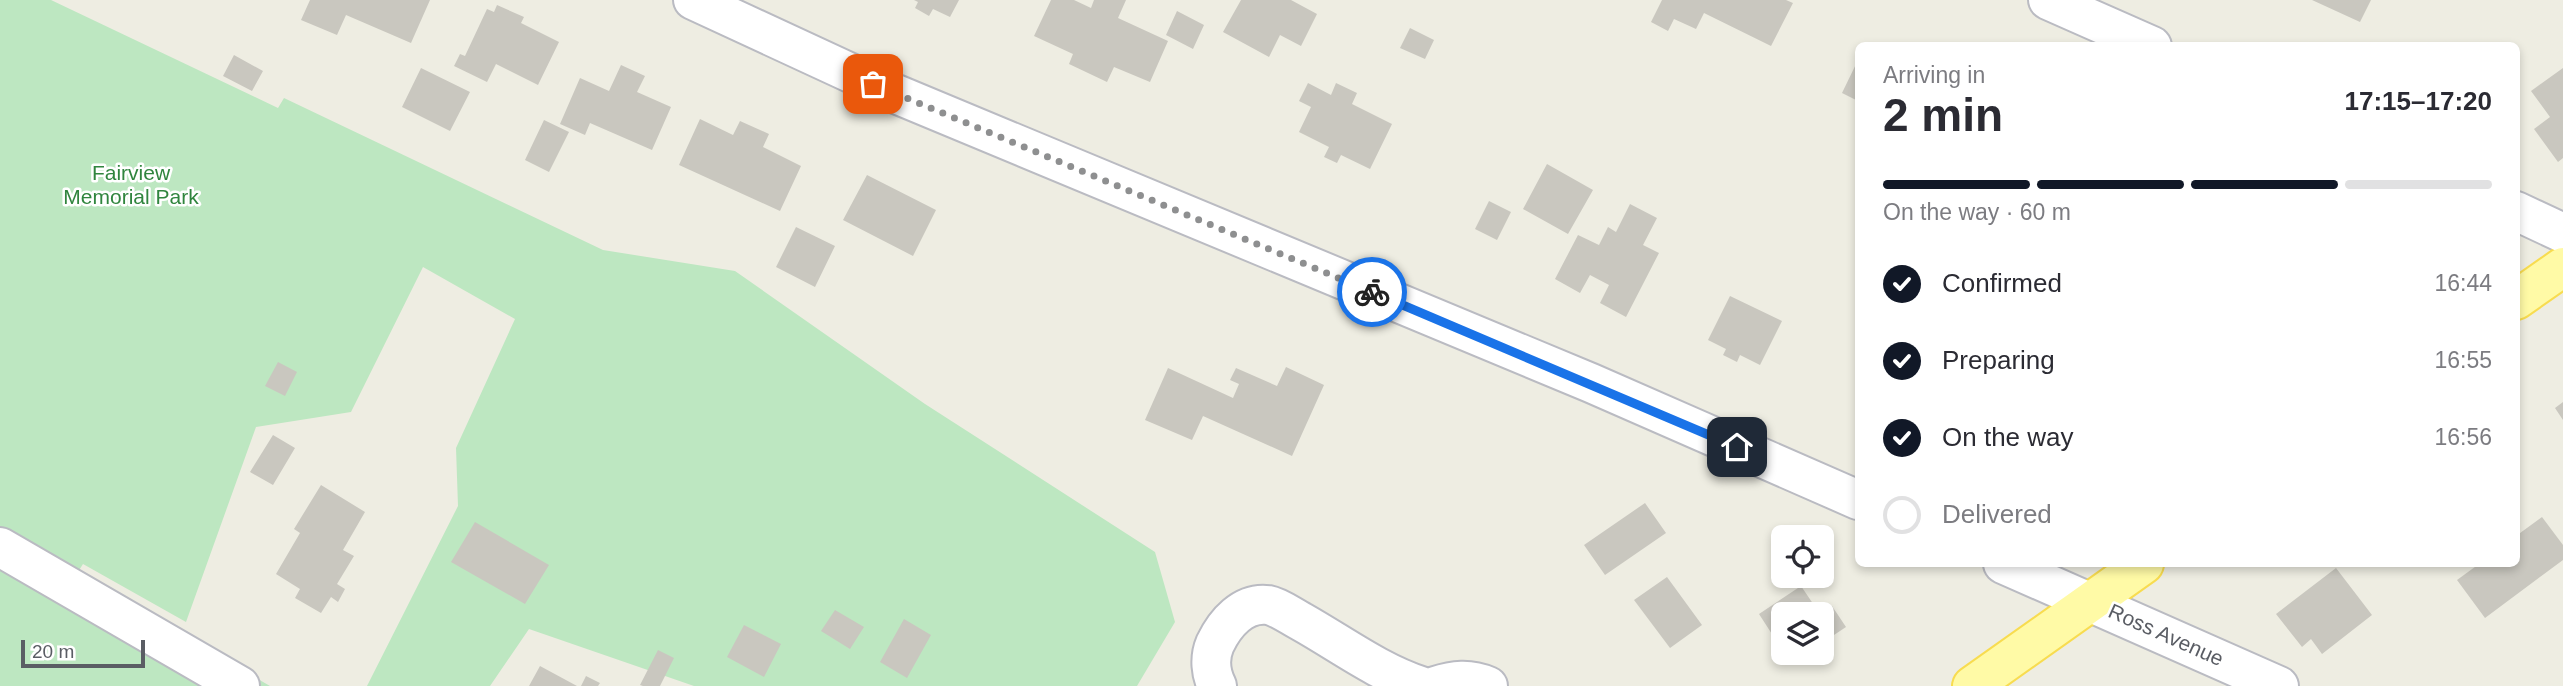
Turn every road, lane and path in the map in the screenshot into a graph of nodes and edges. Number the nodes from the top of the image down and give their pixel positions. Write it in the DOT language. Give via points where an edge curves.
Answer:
graph roads {
  1 [pos="693,0"];
  2 [pos="2048,0"];
  3 [pos="2143,42"];
  4 [pos="2520,213"];
  5 [pos="2563,233"];
  6 [pos="2563,267"];
  7 [pos="2520,297"];
  8 [pos="1855,499"];
  9 [pos="0,547"];
  10 [pos="2010,567"];
  11 [pos="2140,567"];
  12 [pos="2091,602"];
  13 [pos="240,686"];
  14 [pos="1217,686"];
  15 [pos="1421,686"];
  16 [pos="1435,686"];
  17 [pos="1488,686"];
  18 [pos="1972,686"];
  19 [pos="2279,686"];
  1 -- 8 [label="street" via="896,94 1578,378"];
  2 -- 3 [label="street"];
  4 -- 5 [label="street"];
  6 -- 7 [label="main road"];
  9 -- 13 [label="street"];
  10 -- 12 [label="street, Ross Avenue"];
  11 -- 12 [label="main road"];
  12 -- 18 [label="main road"];
  12 -- 19 [label="street, Ross Avenue"];
  14 -- 15 [label="street" via="1211,672 1214,646 1231,620 1248,607 1270,605 1397,678"];
  16 -- 17 [label="street" via="1456,680"];
}
